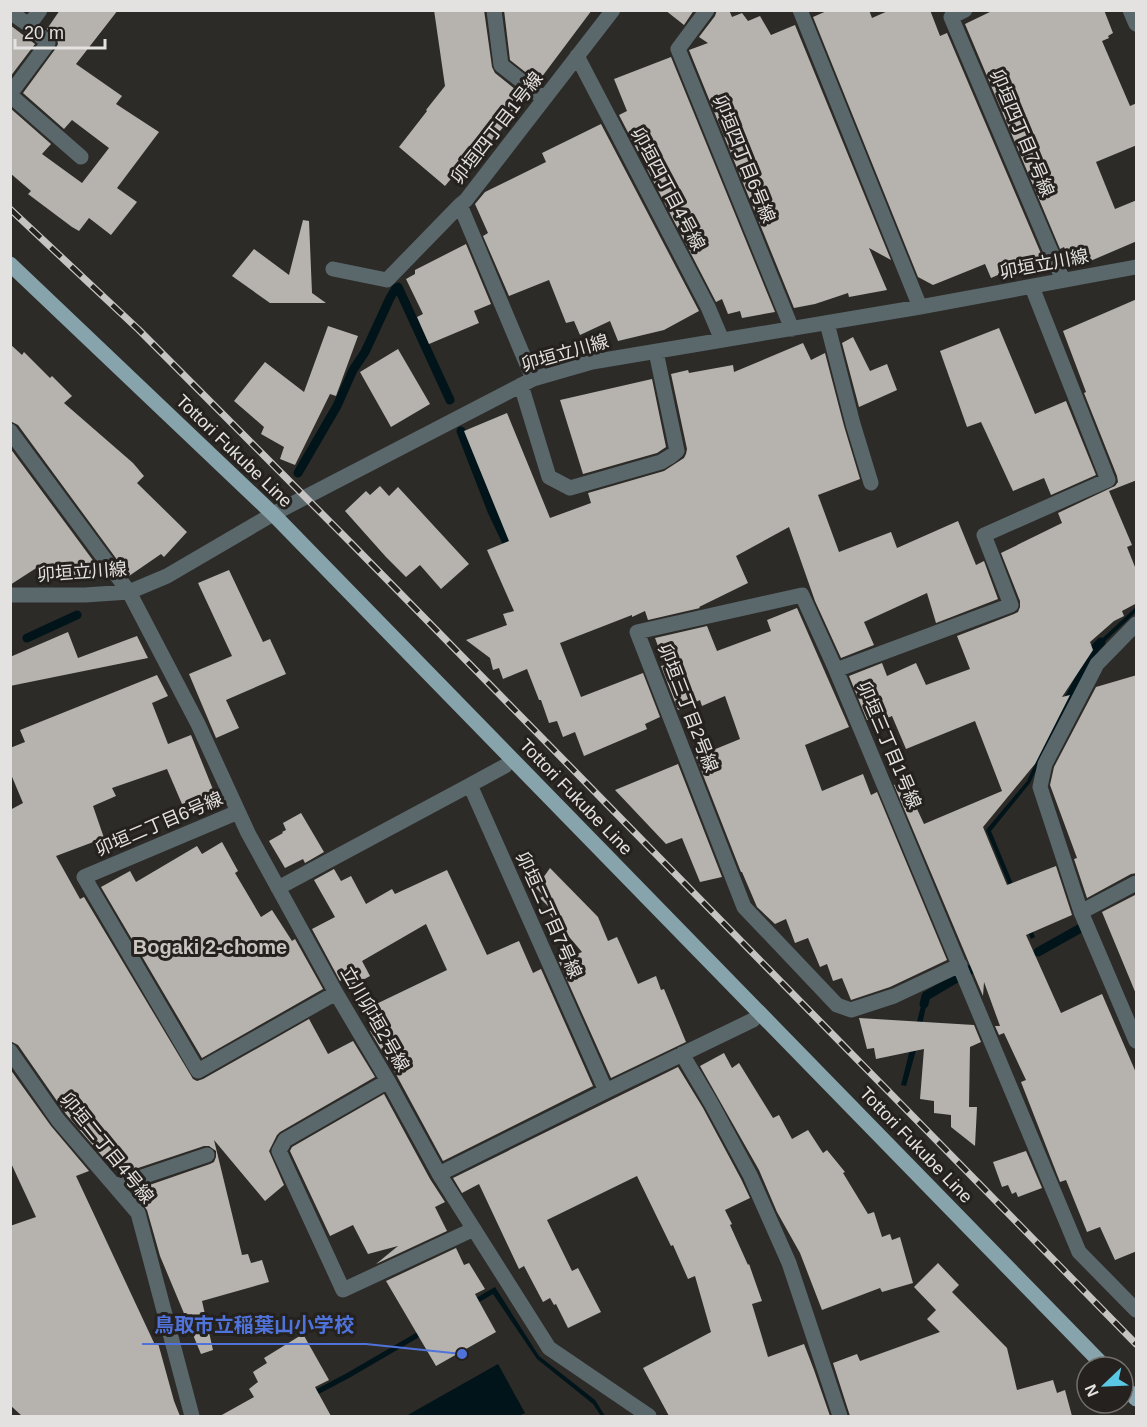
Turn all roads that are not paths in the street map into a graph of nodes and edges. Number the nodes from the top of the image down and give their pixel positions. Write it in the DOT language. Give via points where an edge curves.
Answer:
graph roads {
  1 [pos="40,10"];
  2 [pos="494,10"];
  3 [pos="613,10"];
  4 [pos="707,10"];
  5 [pos="800,10"];
  6 [pos="965,10"];
  7 [pos="1130,10"];
  8 [pos="10,12"];
  9 [pos="1137,24"];
  10 [pos="29,25"];
  11 [pos="577,56"];
  12 [pos="10,94"];
  13 [pos="544,99"];
  14 [pos="81,157"];
  15 [pos="460,205"];
  16 [pos="10,264"];
  17 [pos="1137,267"];
  18 [pos="333,269"];
  19 [pos="1063,280"];
  20 [pos="1032,287"];
  21 [pos="920,307"];
  22 [pos="827,323"];
  23 [pos="792,329"];
  24 [pos="722,340"];
  25 [pos="656,352"];
  26 [pos="527,382"];
  27 [pos="10,431"];
  28 [pos="871,483"];
  29 [pos="273,514"];
  30 [pos="129,592"];
  31 [pos="10,595"];
  32 [pos="1137,624"];
  33 [pos="836,670"];
  34 [pos="505,766"];
  35 [pos="470,785"];
  36 [pos="238,812"];
  37 [pos="1137,884"];
  38 [pos="278,888"];
  39 [pos="1082,912"];
  40 [pos="960,965"];
  41 [pos="336,993"];
  42 [pos="753,1020"];
  43 [pos="1137,1041"];
  44 [pos="10,1052"];
  45 [pos="682,1054"];
  46 [pos="388,1081"];
  47 [pos="606,1091"];
  48 [pos="207,1155"];
  49 [pos="439,1174"];
  50 [pos="115,1186"];
  51 [pos="474,1229"];
  52 [pos="1137,1310"];
  53 [pos="1093,1355"];
  54 [pos="192,1416"];
  55 [pos="649,1416"];
  56 [pos="840,1416"];
  1 -- 10 [label="street"];
  2 -- 13 [label="street" via="501,65"];
  3 -- 11 [label="street, 卯垣四丁目1号線"];
  4 -- 23 [label="street, 卯垣四丁目6号線" via="678,49"];
  5 -- 21 [label="street"];
  6 -- 19 [label="street, 卯垣四丁目7号線" via="951,17"];
  7 -- 9 [label="street"];
  8 -- 10 [label="street"];
  10 -- 12 [label="street" via="48,43"];
  11 -- 13 [label="street, 卯垣四丁目1号線"];
  11 -- 24 [label="street, 卯垣四丁目4号線"];
  12 -- 14 [label="street"];
  13 -- 15 [label="street, 卯垣四丁目1号線"];
  15 -- 18 [label="street" via="387,280"];
  15 -- 26 [label="street, 卯垣四丁目1号線"];
  16 -- 29 [label="main road, Tottori Fukube Line"];
  17 -- 19 [label="street, 卯垣立川線"];
  19 -- 20 [label="street, 卯垣立川線"];
  20 -- 21 [label="street, 卯垣立川線"];
  20 -- 33 [label="street, 卯垣三丁目1号線" via="1108,480 984,535 1011,605"];
  21 -- 22 [label="street, 卯垣立川線"];
  22 -- 23 [label="street, 卯垣立川線"];
  22 -- 28 [label="street"];
  23 -- 24 [label="street, 卯垣立川線"];
  24 -- 25 [label="street, 卯垣立川線"];
  25 -- 26 [label="street, 卯垣立川線" via="592,362"];
  25 -- 26 [label="street, 卯垣四丁目1号線" via="677,451 661,462 570,488 549,477"];
  26 -- 29 [label="street, 卯垣立川線"];
  27 -- 30 [label="street, 立川卯垣2号線"];
  29 -- 30 [label="street, 卯垣立川線" via="167,576"];
  29 -- 53 [label="main road, Tottori Fukube Line"];
  30 -- 31 [label="street, 卯垣立川線"];
  30 -- 36 [label="street, 立川卯垣2号線" via="198,724"];
  32 -- 39 [label="street" via="1097,664 1045,764 1040,787"];
  33 -- 40 [label="street, 卯垣三丁目1号線"];
  33 -- 40 [label="street, 卯垣三丁目2号線" via="802,595 637,632 744,907 837,1005 850,1010 894,996"];
  34 -- 35 [label="street"];
  35 -- 38 [label="street"];
  35 -- 47 [label="street, 卯垣二丁目7号線"];
  36 -- 38 [label="street, 立川卯垣2号線"];
  36 -- 41 [label="street, 卯垣二丁目6号線" via="84,877 198,1071"];
  37 -- 39 [label="street"];
  38 -- 41 [label="street, 立川卯垣2号線"];
  39 -- 43 [label="street"];
  40 -- 52 [label="street, 卯垣三丁目1号線" via="1079,1252"];
  41 -- 46 [label="street, 立川卯垣2号線"];
  42 -- 45 [label="street"];
  44 -- 50 [label="street, 卯垣二丁目4号線" via="58,1120"];
  45 -- 47 [label="street"];
  45 -- 56 [label="street" via="750,1175 789,1263"];
  46 -- 49 [label="street, 立川卯垣2号線"];
  46 -- 51 [label="street" via="285,1140 279,1151 343,1290"];
  47 -- 49 [label="street"];
  48 -- 50 [label="street"];
  49 -- 51 [label="street, 立川卯垣2号線"];
  50 -- 54 [label="street, 卯垣二丁目4号線" via="138,1213"];
  51 -- 55 [label="street, 立川卯垣2号線" via="549,1348"];
}
